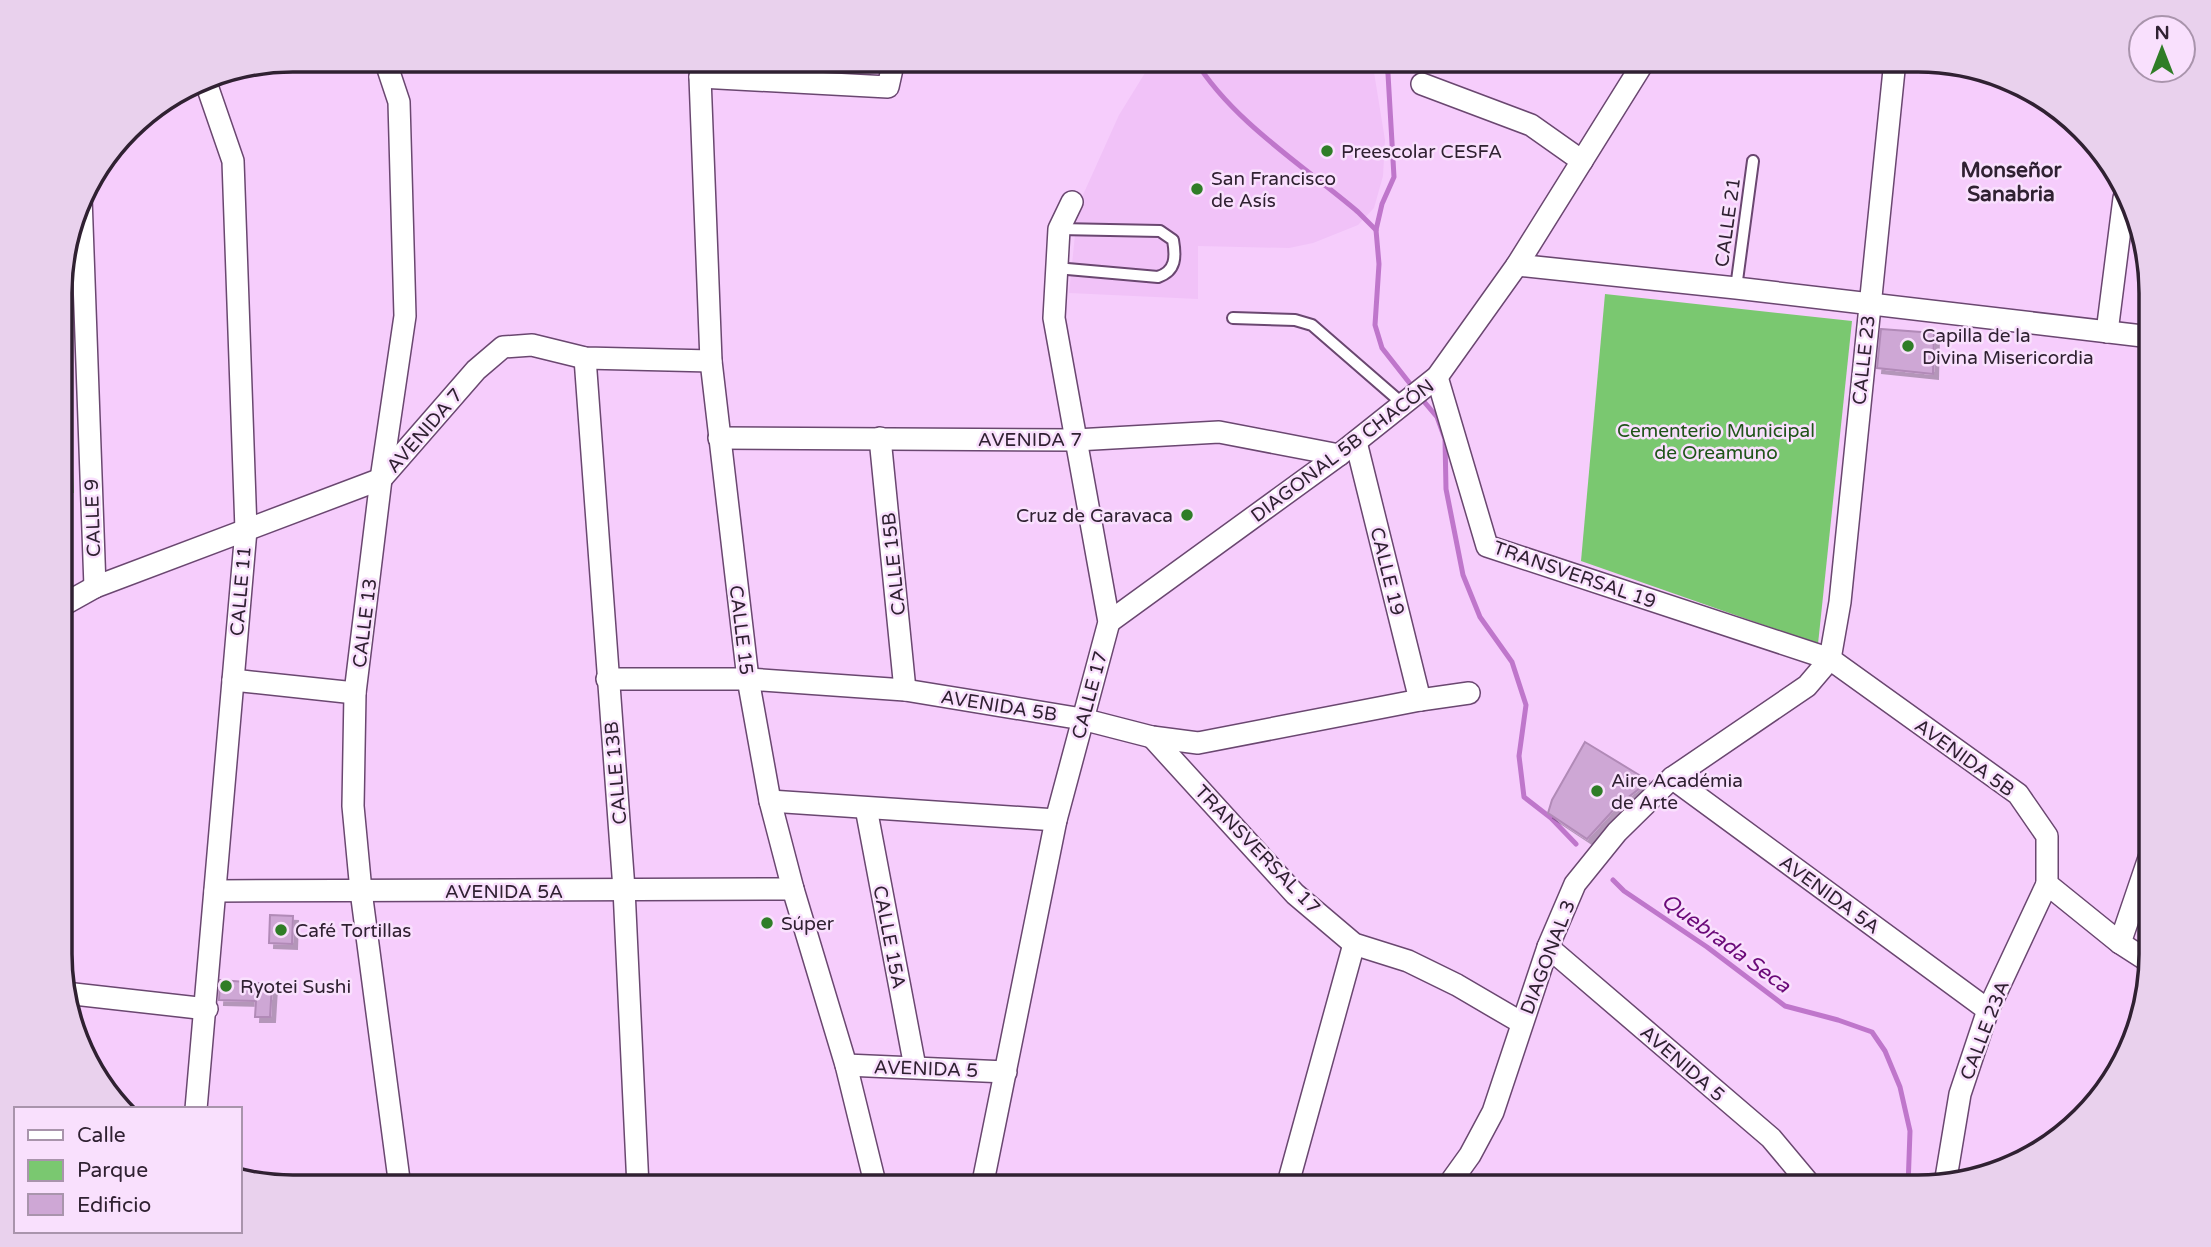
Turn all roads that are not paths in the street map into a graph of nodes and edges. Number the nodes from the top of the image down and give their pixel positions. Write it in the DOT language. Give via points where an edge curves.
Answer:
graph roads {
  1 [pos="389,72"];
  2 [pos="701,72"];
  3 [pos="740,72"];
  4 [pos="891,72"];
  5 [pos="1637,72"];
  6 [pos="1894,72"];
  7 [pos="1422,84"];
  8 [pos="208,89"];
  9 [pos="1582,160"];
  10 [pos="1753,161"];
  11 [pos="1072,202"];
  12 [pos="2123,210"];
  13 [pos="82,225"];
  14 [pos="1059,229"];
  15 [pos="1517,265"];
  16 [pos="1056,268"];
  17 [pos="1735,288"];
  18 [pos="1869,304"];
  19 [pos="1233,318"];
  20 [pos="2107,332"];
  21 [pos="2139,336"];
  22 [pos="585,358"];
  23 [pos="711,361"];
  24 [pos="1437,377"];
  25 [pos="1403,404"];
  26 [pos="719,438"];
  27 [pos="880,438"];
  28 [pos="1076,440"];
  29 [pos="1356,442"];
  30 [pos="1339,455"];
  31 [pos="381,480"];
  32 [pos="246,530"];
  33 [pos="95,587"];
  34 [pos="72,600"];
  35 [pos="1109,622"];
  36 [pos="1829,659"];
  37 [pos="607,679"];
  38 [pos="748,679"];
  39 [pos="233,680"];
  40 [pos="905,690"];
  41 [pos="355,693"];
  42 [pos="1469,693"];
  43 [pos="1420,700"];
  44 [pos="1082,719"];
  45 [pos="1152,737"];
  46 [pos="1672,778"];
  47 [pos="770,801"];
  48 [pos="866,807"];
  49 [pos="1056,820"];
  50 [pos="2047,884"];
  51 [pos="2139,887"];
  52 [pos="624,889"];
  53 [pos="793,889"];
  54 [pos="215,891"];
  55 [pos="361,891"];
  56 [pos="2120,943"];
  57 [pos="1354,944"];
  58 [pos="1548,947"];
  59 [pos="2139,955"];
  60 [pos="76,994"];
  61 [pos="206,1009"];
  62 [pos="1988,1010"];
  63 [pos="1522,1023"];
  64 [pos="846,1065"];
  65 [pos="915,1067"];
  66 [pos="1006,1072"];
  67 [pos="196,1107"];
  68 [pos="1947,1173"];
  69 [pos="398,1175"];
  70 [pos="637,1175"];
  71 [pos="873,1175"];
  72 [pos="985,1175"];
  73 [pos="1290,1175"];
  74 [pos="1455,1175"];
  75 [pos="1802,1175"];
  1 -- 31 [label="street, CALLE 13" via="399,102 405,316"];
  2 -- 23 [label="street, CALLE 15"];
  3 -- 4 [label="street" via="888,87"];
  5 -- 9 [label="street, DIAGONAL 5B CHACÓN"];
  6 -- 18 [label="street, CALLE 23"];
  7 -- 9 [label="street" via="1531,125"];
  8 -- 32 [label="street, CALLE 11" via="233,161"];
  9 -- 15 [label="street, DIAGONAL 5B CHACÓN"];
  10 -- 17 [label="lane, CALLE 21"];
  11 -- 14 [label="street, CALLE 17"];
  12 -- 20 [label="street"];
  13 -- 33 [label="street, CALLE 9"];
  14 -- 16 [label="street, CALLE 17"];
  14 -- 16 [label="lane" via="1160,231 1173,240 1175,254 1168,274 1158,277"];
  15 -- 17 [label="street"];
  15 -- 24 [label="street, DIAGONAL 5B CHACÓN"];
  16 -- 28 [label="street, CALLE 17" via="1054,318"];
  17 -- 18 [label="street"];
  18 -- 20 [label="street"];
  18 -- 36 [label="street, CALLE 23" via="1840,602"];
  19 -- 25 [label="lane" via="1312,325"];
  20 -- 21 [label="street"];
  22 -- 23 [label="street, AVENIDA 7"];
  22 -- 31 [label="street, AVENIDA 7" via="532,345 503,347 476,370"];
  22 -- 37 [label="street, CALLE 13B"];
  23 -- 26 [label="street, CALLE 15"];
  24 -- 25 [label="street, DIAGONAL 5B CHACÓN"];
  24 -- 36 [label="street, TRANSVERSAL 19" via="1487,546"];
  25 -- 29 [label="street, DIAGONAL 5B CHACÓN"];
  26 -- 27 [label="street, AVENIDA 7"];
  26 -- 38 [label="street, CALLE 15"];
  27 -- 28 [label="street, AVENIDA 7"];
  27 -- 40 [label="street, CALLE 15B"];
  28 -- 30 [label="street, AVENIDA 7" via="1219,432"];
  28 -- 35 [label="street, CALLE 17"];
  29 -- 30 [label="street, DIAGONAL 5B CHACÓN"];
  29 -- 43 [label="street, CALLE 19"];
  30 -- 35 [label="street, DIAGONAL 5B CHACÓN"];
  31 -- 32 [label="street, AVENIDA 7"];
  31 -- 41 [label="street, CALLE 13"];
  32 -- 33 [label="street, AVENIDA 7"];
  32 -- 39 [label="street, CALLE 11"];
  33 -- 34 [label="street, AVENIDA 7"];
  35 -- 44 [label="street, CALLE 17"];
  36 -- 46 [label="street, DIAGONAL 3" via="1807,686"];
  36 -- 50 [label="street, AVENIDA 5B" via="2018,794 2047,836"];
  37 -- 38 [label="street, AVENIDA 5B"];
  37 -- 52 [label="street, CALLE 13B"];
  38 -- 40 [label="street, AVENIDA 5B"];
  38 -- 47 [label="street, CALLE 15"];
  39 -- 41 [label="street"];
  39 -- 54 [label="street, CALLE 11"];
  40 -- 44 [label="street, AVENIDA 5B"];
  41 -- 55 [label="street, CALLE 13" via="353,806"];
  42 -- 43 [label="street, AVENIDA 5B"];
  43 -- 45 [label="street, AVENIDA 5B" via="1198,743"];
  44 -- 45 [label="street, AVENIDA 5B"];
  44 -- 49 [label="street, CALLE 17"];
  45 -- 57 [label="street, TRANSVERSAL 17" via="1295,894"];
  46 -- 58 [label="street, DIAGONAL 3" via="1617,832 1575,884"];
  46 -- 62 [label="street, AVENIDA 5A"];
  47 -- 48 [label="street"];
  47 -- 53 [label="street, CALLE 15"];
  48 -- 49 [label="street"];
  48 -- 65 [label="street, CALLE 15A"];
  49 -- 66 [label="street, CALLE 17"];
  50 -- 56 [label="street"];
  50 -- 62 [label="street, CALLE 23A"];
  51 -- 56 [label="street"];
  52 -- 53 [label="street, AVENIDA 5A"];
  52 -- 55 [label="street, AVENIDA 5A"];
  52 -- 70 [label="street, CALLE 13B"];
  53 -- 64 [label="street, CALLE 15"];
  54 -- 55 [label="street, AVENIDA 5A"];
  54 -- 61 [label="street, CALLE 11"];
  55 -- 69 [label="street, CALLE 13"];
  56 -- 59 [label="street"];
  57 -- 63 [label="street, TRANSVERSAL 17" via="1408,961"];
  57 -- 73 [label="street"];
  58 -- 63 [label="street, DIAGONAL 3"];
  58 -- 75 [label="street, AVENIDA 5" via="1771,1139"];
  60 -- 61 [label="street"];
  61 -- 67 [label="street, CALLE 11"];
  62 -- 68 [label="street, CALLE 23A" via="1960,1094"];
  63 -- 74 [label="street, DIAGONAL 3" via="1483,1135"];
  64 -- 65 [label="street, AVENIDA 5"];
  64 -- 71 [label="street, CALLE 15"];
  65 -- 66 [label="street, AVENIDA 5"];
  66 -- 72 [label="street, CALLE 17"];
}
